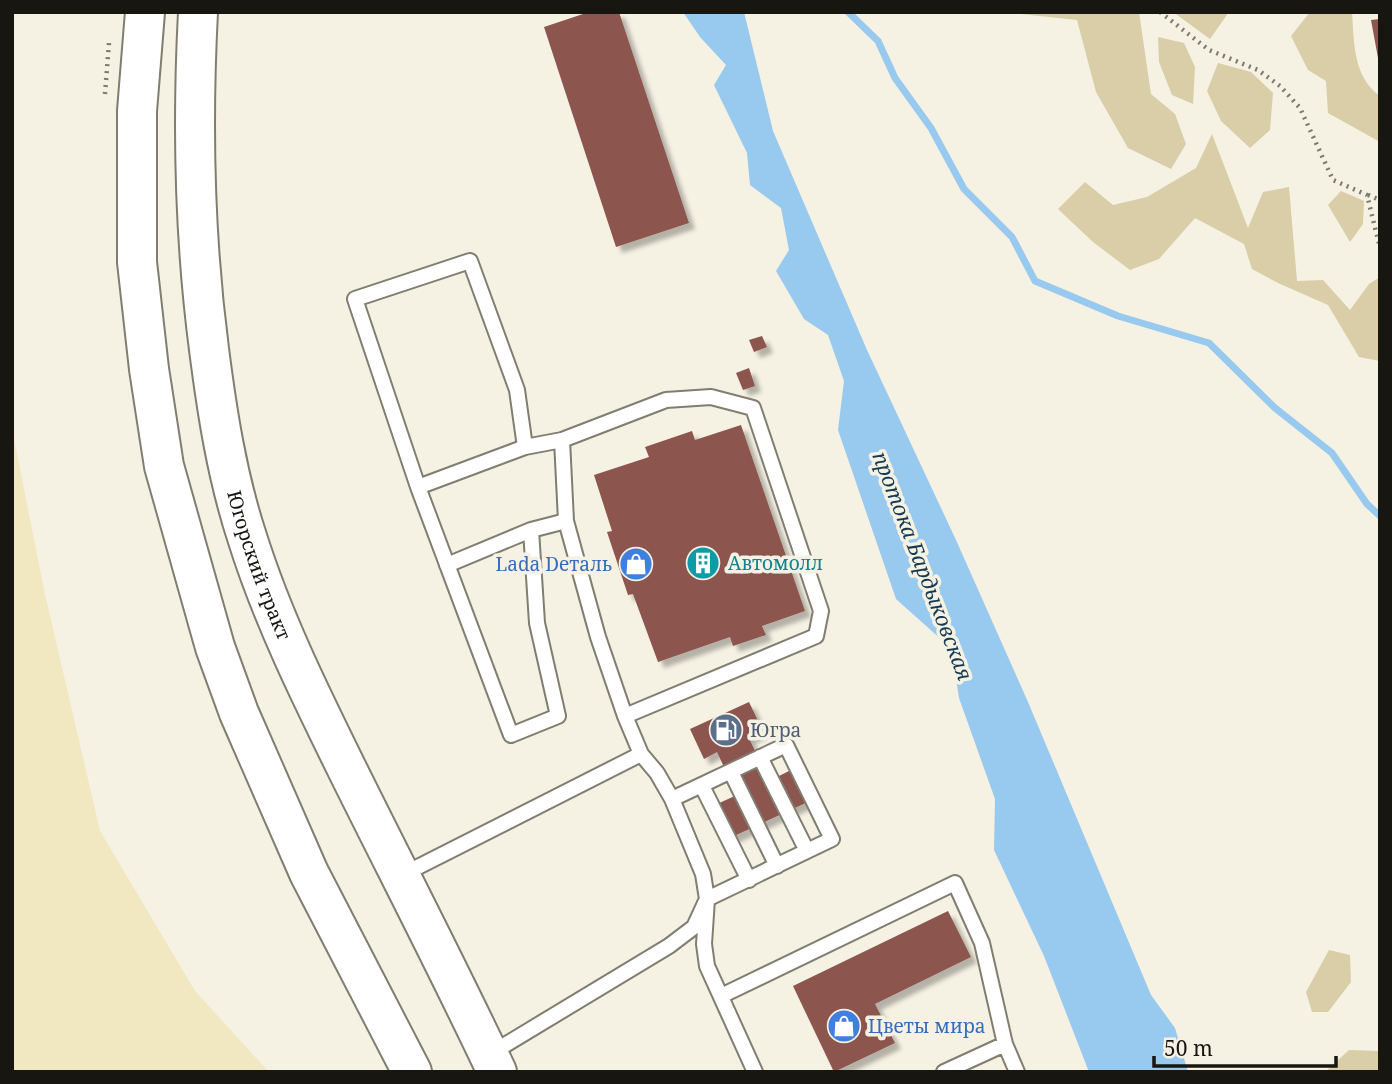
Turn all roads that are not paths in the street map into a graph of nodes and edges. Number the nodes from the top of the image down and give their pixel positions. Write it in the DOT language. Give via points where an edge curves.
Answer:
graph roads {
  1 [pos="145,12"];
  2 [pos="198,12"];
  3 [pos="562,440"];
  4 [pos="525,447"];
  5 [pos="418,487"];
  6 [pos="566,521"];
  7 [pos="531,530"];
  8 [pos="447,565"];
  9 [pos="625,716"];
  10 [pos="641,754"];
  11 [pos="760,757"];
  12 [pos="731,772"];
  13 [pos="702,786"];
  14 [pos="672,799"];
  15 [pos="807,851"];
  16 [pos="777,866"];
  17 [pos="400,877"];
  18 [pos="749,880"];
  19 [pos="707,899"];
  20 [pos="721,996"];
  21 [pos="1005,1044"];
  22 [pos="493,1063"];
  23 [pos="412,1072"];
  24 [pos="755,1072"];
  25 [pos="944,1072"];
  26 [pos="1017,1072"];
  1 -- 23 [label="main road" via="137,111 137,262 164,466 239,713 309,873"];
  2 -- 17 [label="main road, Югорский тракт" via="193,96 197,246 215,403 227,461 246,536 271,603"];
  3 -- 4 [label="lane"];
  3 -- 6 [label="lane"];
  3 -- 9 [label="lane" via="666,400 711,397 753,408 821,611 816,636"];
  4 -- 5 [label="lane"];
  4 -- 5 [label="lane" via="517,390 470,261 355,299"];
  5 -- 8 [label="lane"];
  6 -- 7 [label="lane"];
  6 -- 9 [label="lane"];
  7 -- 8 [label="lane"];
  7 -- 8 [label="lane" via="537,623 558,716 511,735"];
  9 -- 10 [label="lane"];
  10 -- 14 [label="lane"];
  10 -- 17 [label="lane"];
  11 -- 12 [label="lane"];
  11 -- 15 [label="lane"];
  11 -- 15 [label="lane" via="786,745 832,839"];
  12 -- 13 [label="lane"];
  12 -- 16 [label="lane"];
  13 -- 14 [label="lane"];
  13 -- 18 [label="lane"];
  14 -- 19 [label="lane" via="703,874"];
  15 -- 16 [label="lane"];
  16 -- 18 [label="lane"];
  17 -- 22 [label="main road, Югорский тракт"];
  18 -- 19 [label="lane"];
  19 -- 20 [label="lane" via="707,966"];
  19 -- 22 [label="lane" via="694,927"];
  20 -- 21 [label="lane" via="955,883 982,943"];
  20 -- 24 [label="lane"];
  21 -- 25 [label="lane"];
  21 -- 26 [label="lane"];
}
